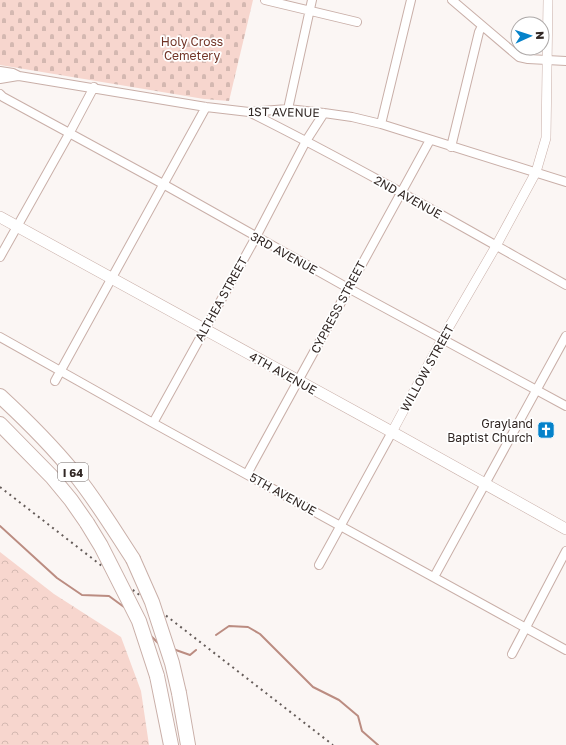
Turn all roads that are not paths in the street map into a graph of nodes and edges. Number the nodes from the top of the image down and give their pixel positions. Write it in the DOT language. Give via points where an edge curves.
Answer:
graph roads {
  1 [pos="266,0"];
  2 [pos="312,0"];
  3 [pos="411,0"];
  4 [pos="452,0"];
  5 [pos="548,0"];
  6 [pos="310,10"];
  7 [pos="358,22"];
  8 [pos="482,26"];
  9 [pos="547,60"];
  10 [pos="566,61"];
  11 [pos="0,71"];
  12 [pos="19,76"];
  13 [pos="0,79"];
  14 [pos="94,87"];
  15 [pos="1,96"];
  16 [pos="206,107"];
  17 [pos="288,109"];
  18 [pos="249,112"];
  19 [pos="324,112"];
  20 [pos="381,124"];
  21 [pos="69,134"];
  22 [pos="430,140"];
  23 [pos="306,141"];
  24 [pos="451,147"];
  25 [pos="536,172"];
  26 [pos="566,182"];
  27 [pos="163,184"];
  28 [pos="401,193"];
  29 [pos="0,217"];
  30 [pos="18,226"];
  31 [pos="256,237"];
  32 [pos="496,246"];
  33 [pos="0,257"];
  34 [pos="112,278"];
  35 [pos="566,286"];
  36 [pos="348,288"];
  37 [pos="205,329"];
  38 [pos="566,336"];
  39 [pos="0,337"];
  40 [pos="442,339"];
  41 [pos="60,371"];
  42 [pos="55,381"];
  43 [pos="298,381"];
  44 [pos="537,390"];
  45 [pos="0,396"];
  46 [pos="566,406"];
  47 [pos="153,423"];
  48 [pos="0,424"];
  49 [pos="392,432"];
  50 [pos="247,474"];
  51 [pos="485,484"];
  52 [pos="340,526"];
  53 [pos="566,529"];
  54 [pos="566,551"];
  55 [pos="319,565"];
  56 [pos="434,577"];
  57 [pos="526,628"];
  58 [pos="566,650"];
  59 [pos="512,654"];
  60 [pos="171,745"];
  61 [pos="188,745"];
  1 -- 6 [label="street"];
  2 -- 6 [label="street"];
  3 -- 20 [label="street"];
  4 -- 8 [label="street"];
  5 -- 9 [label="street, WILLOW STREET"];
  6 -- 7 [label="street"];
  6 -- 17 [label="street"];
  8 -- 9 [label="street" via="519,57"];
  8 -- 24 [label="street"];
  9 -- 10 [label="street"];
  9 -- 25 [label="street, WILLOW STREET" via="546,138"];
  11 -- 12 [label="street, 1ST AVENUE"];
  12 -- 13 [label="street, 1ST AVENUE"];
  12 -- 14 [label="street, 1ST AVENUE"];
  14 -- 16 [label="street, 1ST AVENUE"];
  14 -- 21 [label="street"];
  15 -- 21 [label="street, 3RD AVENUE"];
  16 -- 18 [label="street, 1ST AVENUE"];
  16 -- 27 [label="street"];
  17 -- 18 [label="street, 1ST AVENUE"];
  17 -- 19 [label="street, 1ST AVENUE"];
  18 -- 23 [label="street, 2ND AVENUE"];
  19 -- 20 [label="street, 1ST AVENUE"];
  19 -- 23 [label="street, ALTHEA STREET"];
  20 -- 22 [label="street, 1ST AVENUE"];
  21 -- 27 [label="street, 3RD AVENUE"];
  21 -- 30 [label="street"];
  22 -- 24 [label="street, 1ST AVENUE"];
  22 -- 28 [label="street, CYPRESS STREET"];
  23 -- 28 [label="street, 2ND AVENUE"];
  23 -- 31 [label="street, ALTHEA STREET"];
  24 -- 25 [label="street, 1ST AVENUE"];
  25 -- 26 [label="street, 1ST AVENUE"];
  25 -- 32 [label="street, WILLOW STREET"];
  27 -- 31 [label="street, 3RD AVENUE"];
  27 -- 34 [label="street"];
  28 -- 32 [label="street, 2ND AVENUE"];
  28 -- 36 [label="street, CYPRESS STREET"];
  29 -- 30 [label="main road, 4TH AVENUE"];
  30 -- 33 [label="street"];
  30 -- 34 [label="main road, 4TH AVENUE"];
  31 -- 36 [label="street, 3RD AVENUE"];
  31 -- 37 [label="street, ALTHEA STREET"];
  32 -- 35 [label="street, 2ND AVENUE"];
  32 -- 40 [label="street, WILLOW STREET"];
  34 -- 37 [label="main road, 4TH AVENUE"];
  34 -- 41 [label="street"];
  36 -- 40 [label="street, 3RD AVENUE"];
  36 -- 43 [label="street, CYPRESS STREET"];
  37 -- 43 [label="main road, 4TH AVENUE"];
  37 -- 47 [label="street, ALTHEA STREET"];
  38 -- 44 [label="street"];
  39 -- 41 [label="street, 5TH AVENUE"];
  40 -- 44 [label="street, 3RD AVENUE"];
  40 -- 49 [label="street, WILLOW STREET"];
  41 -- 42 [label="street"];
  41 -- 47 [label="street, 5TH AVENUE"];
  43 -- 49 [label="main road, 4TH AVENUE"];
  43 -- 50 [label="street, CYPRESS STREET"];
  44 -- 46 [label="street, 3RD AVENUE"];
  44 -- 51 [label="street"];
  45 -- 61 [label="highway, I 64, bridge" via="30,424 74,473 132,559 152,602 172,664 180,693"];
  47 -- 50 [label="street, 5TH AVENUE"];
  48 -- 60 [label="highway, I 64, bridge" via="52,477 71,500 101,546 139,621 157,676"];
  49 -- 51 [label="main road, 4TH AVENUE"];
  49 -- 52 [label="street, WILLOW STREET"];
  50 -- 52 [label="street, 5TH AVENUE"];
  51 -- 53 [label="main road, 4TH AVENUE"];
  51 -- 56 [label="street"];
  52 -- 55 [label="street, WILLOW STREET"];
  52 -- 56 [label="street, 5TH AVENUE"];
  54 -- 57 [label="street"];
  56 -- 57 [label="street, 5TH AVENUE"];
  57 -- 58 [label="street, 5TH AVENUE"];
  57 -- 59 [label="street"];
}
